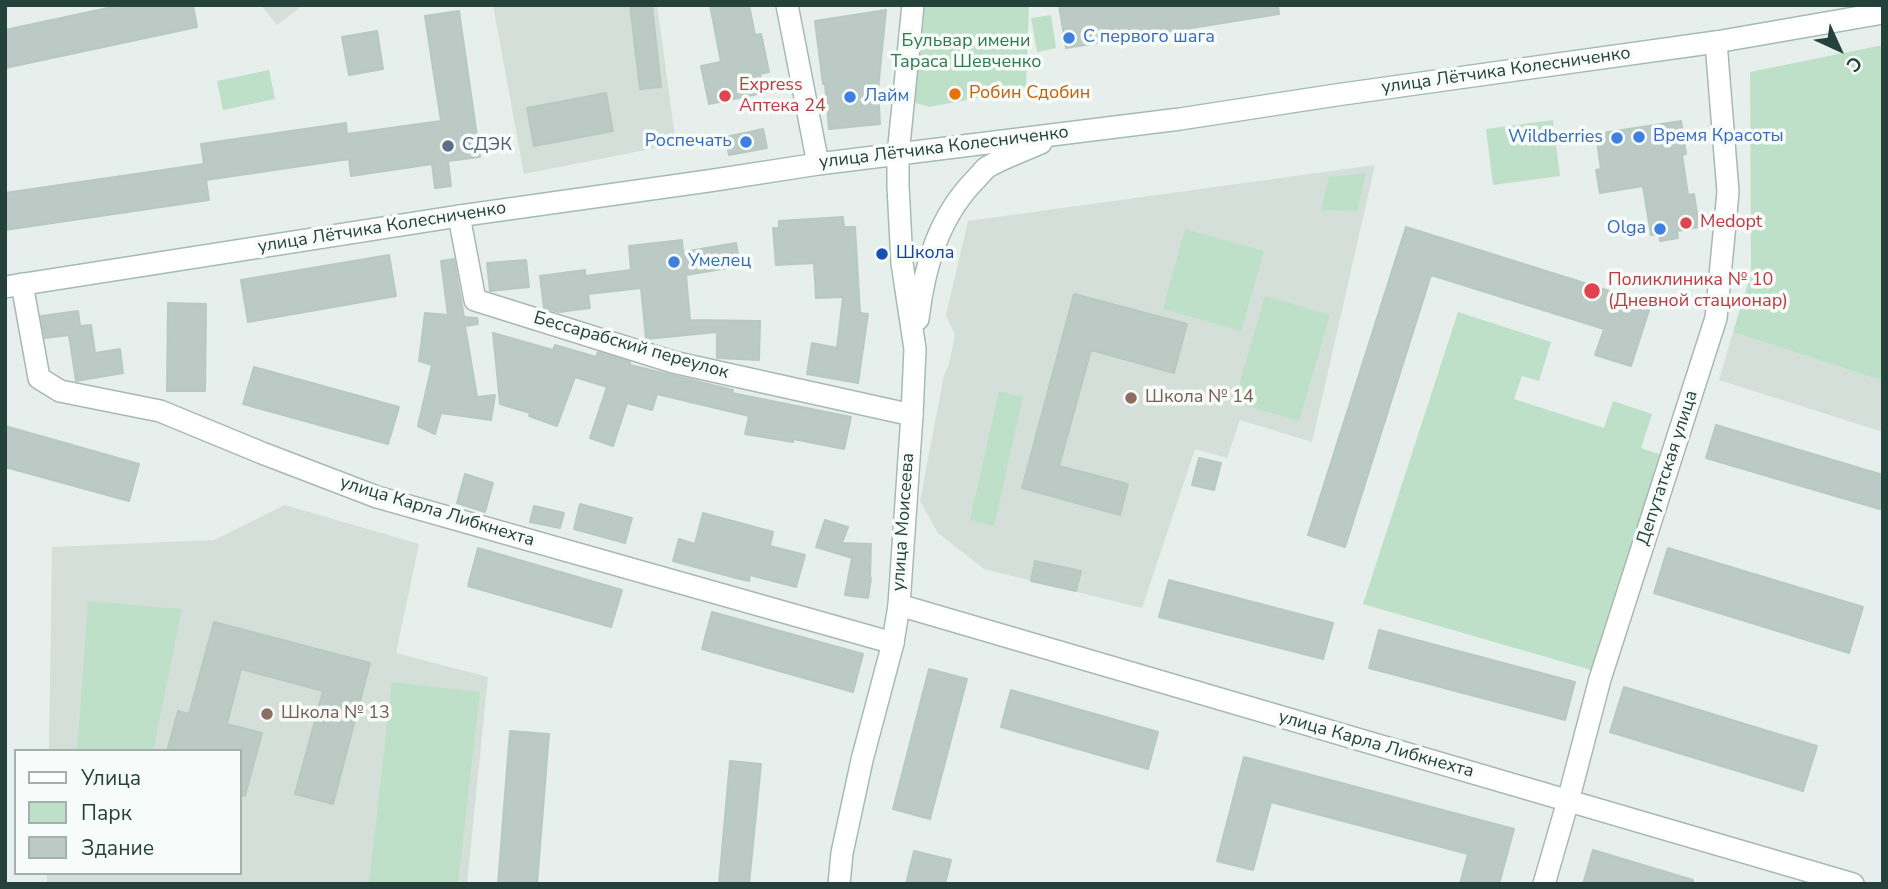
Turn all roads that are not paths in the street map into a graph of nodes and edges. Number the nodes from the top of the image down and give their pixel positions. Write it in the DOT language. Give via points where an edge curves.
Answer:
graph roads {
  1 [pos="787,5"];
  2 [pos="913,5"];
  3 [pos="1883,13"];
  4 [pos="1716,43"];
  5 [pos="1066,133"];
  6 [pos="898,155"];
  7 [pos="818,164"];
  8 [pos="459,216"];
  9 [pos="14,286"];
  10 [pos="915,349"];
  11 [pos="912,415"];
  12 [pos="899,605"];
  13 [pos="893,643"];
  14 [pos="1568,801"];
  15 [pos="839,884"];
  16 [pos="1545,884"];
  17 [pos="1853,884"];
  1 -- 7 [label="street"];
  2 -- 6 [label="street, улица Моисеева"];
  3 -- 4 [label="street, улица Лётчика Колесниченко"];
  4 -- 5 [label="street, улица Лётчика Колесниченко"];
  4 -- 14 [label="street, Депутатская улица" via="1728,192 1716,318 1600,679"];
  5 -- 6 [label="street, улица Лётчика Колесниченко"];
  5 -- 10 [label="street" via="986,169 962,193 931,252"];
  6 -- 7 [label="street, улица Лётчика Колесниченко"];
  6 -- 10 [label="street, улица Моисеева" via="902,264"];
  7 -- 8 [label="street, улица Лётчика Колесниченко"];
  8 -- 9 [label="street, улица Лётчика Колесниченко"];
  8 -- 11 [label="street, Бессарабский переулок" via="475,300 673,362"];
  9 -- 13 [label="street, улица Карла Либкнехта" via="39,378 60,391 160,411 377,497"];
  10 -- 11 [label="street, улица Моисеева"];
  11 -- 12 [label="street, улица Моисеева"];
  12 -- 13 [label="street, улица Моисеева"];
  12 -- 14 [label="street, улица Карла Либкнехта"];
  13 -- 15 [label="street, улица Моисеева" via="862,760"];
  14 -- 16 [label="street, Депутатская улица"];
  14 -- 17 [label="street, улица Карла Либкнехта"];
}
